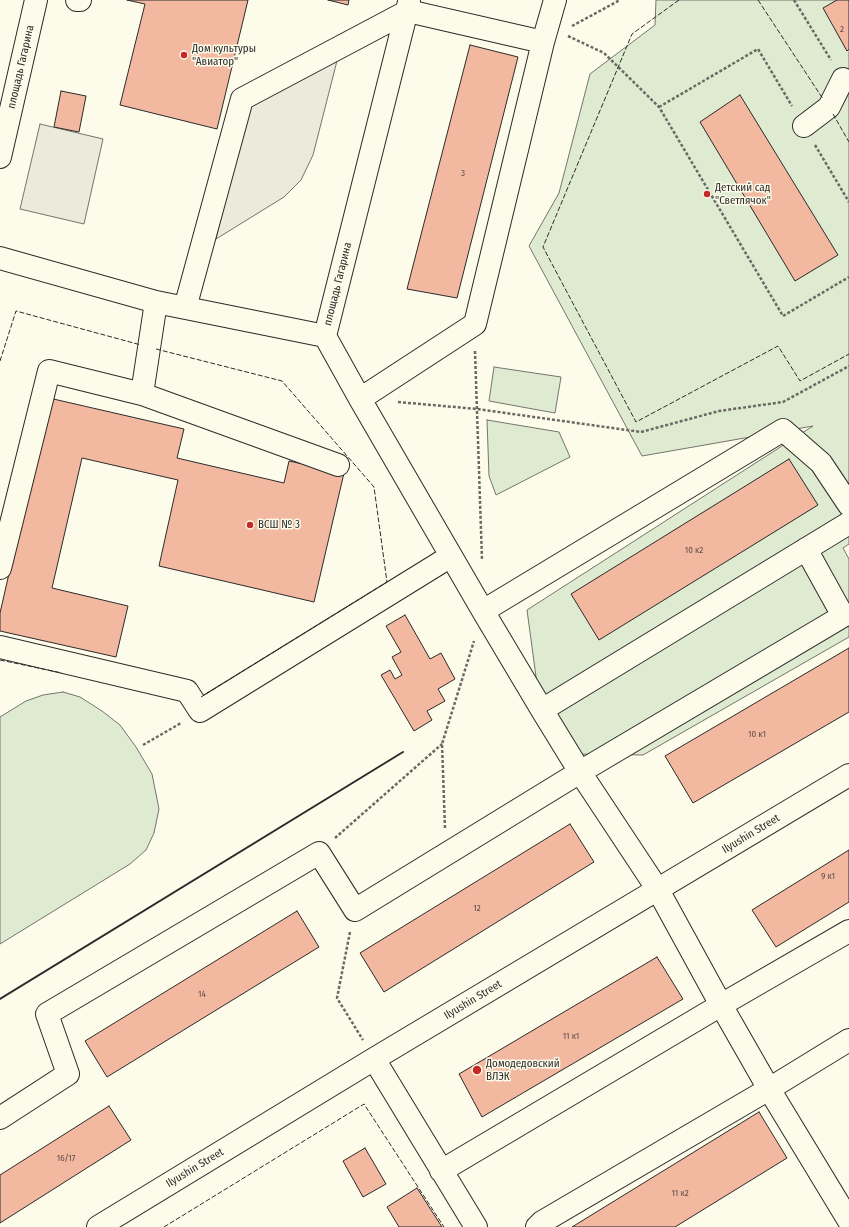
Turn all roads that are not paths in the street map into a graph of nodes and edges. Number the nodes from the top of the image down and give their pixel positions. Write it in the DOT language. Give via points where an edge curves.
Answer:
graph roads {
  1 [pos="36,0"];
  2 [pos="555,0"];
  3 [pos="409,5"];
  4 [pos="552,37"];
  5 [pos="847,81"];
  6 [pos="804,126"];
  7 [pos="0,157"];
  8 [pos="0,258"];
  9 [pos="156,302"];
  10 [pos="185,308"];
  11 [pos="325,336"];
  12 [pos="142,394"];
  13 [pos="360,399"];
  14 [pos="338,464"];
  15 [pos="849,504"];
  16 [pos="849,523"];
  17 [pos="806,549"];
  18 [pos="451,556"];
  19 [pos="0,568"];
  20 [pos="483,611"];
  21 [pos="0,647"];
  22 [pos="542,710"];
  23 [pos="580,772"];
  24 [pos="849,775"];
  25 [pos="658,890"];
  26 [pos="849,931"];
  27 [pos="720,1004"];
  28 [pos="849,1040"];
  29 [pos="374,1059"];
  30 [pos="769,1089"];
  31 [pos="0,1118"];
  32 [pos="441,1171"];
  33 [pos="849,1221"];
  34 [pos="98,1227"];
  35 [pos="476,1227"];
  36 [pos="537,1227"];
  1 -- 7 [label="street, площадь Гагарина"];
  2 -- 4 [label="street"];
  3 -- 4 [label="street"];
  3 -- 10 [label="street" via="242,99"];
  3 -- 11 [label="street, площадь Гагарина"];
  4 -- 13 [label="street" via="475,324"];
  5 -- 6 [label="street" via="828,107"];
  8 -- 9 [label="street, площадь Гагарина"];
  9 -- 10 [label="street, площадь Гагарина"];
  9 -- 12 [label="street"];
  10 -- 11 [label="street, площадь Гагарина"];
  11 -- 13 [label="street"];
  12 -- 14 [label="street"];
  12 -- 19 [label="street" via="49,371"];
  13 -- 18 [label="street"];
  15 -- 20 [label="street" via="821,463 783,430"];
  16 -- 17 [label="street"];
  17 -- 22 [label="street"];
  17 -- 23 [label="street" via="842,616"];
  18 -- 20 [label="street"];
  18 -- 21 [label="street" via="200,711 187,691"];
  20 -- 22 [label="street"];
  22 -- 23 [label="street"];
  23 -- 25 [label="street"];
  23 -- 31 [label="street" via="355,910 318,853 47,1014 68,1074"];
  24 -- 25 [label="street, Ilyushin Street"];
  25 -- 27 [label="street"];
  25 -- 29 [label="street, Ilyushin Street"];
  26 -- 27 [label="street"];
  27 -- 30 [label="street"];
  27 -- 32 [label="street"];
  28 -- 30 [label="street"];
  29 -- 32 [label="street"];
  29 -- 34 [label="street, Ilyushin Street"];
  30 -- 33 [label="street"];
  30 -- 36 [label="street"];
  32 -- 35 [label="street"];
}
